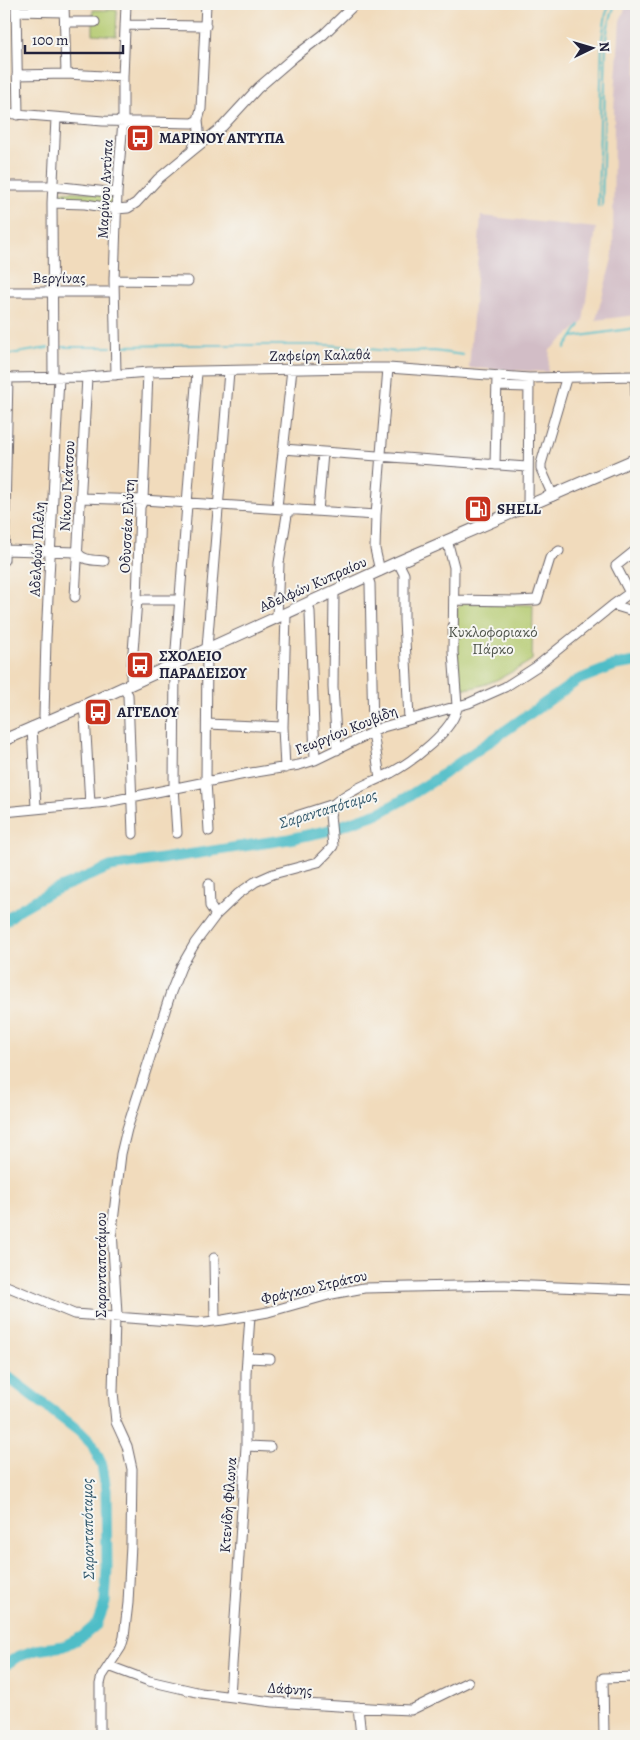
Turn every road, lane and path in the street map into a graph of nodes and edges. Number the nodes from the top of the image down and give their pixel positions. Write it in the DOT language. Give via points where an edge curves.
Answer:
graph roads {
  1 [pos="126,4"];
  2 [pos="206,4"];
  3 [pos="355,4"];
  4 [pos="16,8"];
  5 [pos="64,8"];
  6 [pos="65,22"];
  7 [pos="95,22"];
  8 [pos="125,25"];
  9 [pos="206,26"];
  10 [pos="66,74"];
  11 [pos="17,75"];
  12 [pos="123,77"];
  13 [pos="4,113"];
  14 [pos="18,115"];
  15 [pos="56,118"];
  16 [pos="198,120"];
  17 [pos="123,121"];
  18 [pos="192,151"];
  19 [pos="4,186"];
  20 [pos="53,186"];
  21 [pos="117,193"];
  22 [pos="52,204"];
  23 [pos="117,210"];
  24 [pos="114,280"];
  25 [pos="188,281"];
  26 [pos="4,292"];
  27 [pos="114,292"];
  28 [pos="53,293"];
  29 [pos="292,368"];
  30 [pos="388,368"];
  31 [pos="229,371"];
  32 [pos="148,372"];
  33 [pos="197,372"];
  34 [pos="116,375"];
  35 [pos="636,376"];
  36 [pos="6,377"];
  37 [pos="56,377"];
  38 [pos="87,377"];
  39 [pos="566,378"];
  40 [pos="497,381"];
  41 [pos="528,383"];
  42 [pos="636,398"];
  43 [pos="283,449"];
  44 [pos="323,453"];
  45 [pos="381,456"];
  46 [pos="636,459"];
  47 [pos="495,465"];
  48 [pos="527,467"];
  49 [pos="553,496"];
  50 [pos="81,498"];
  51 [pos="143,500"];
  52 [pos="188,503"];
  53 [pos="219,504"];
  54 [pos="277,507"];
  55 [pos="528,507"];
  56 [pos="288,509"];
  57 [pos="318,510"];
  58 [pos="376,515"];
  59 [pos="447,540"];
  60 [pos="4,550"];
  61 [pos="636,550"];
  62 [pos="559,551"];
  63 [pos="50,552"];
  64 [pos="77,552"];
  65 [pos="4,560"];
  66 [pos="104,561"];
  67 [pos="398,562"];
  68 [pos="380,571"];
  69 [pos="367,576"];
  70 [pos="334,591"];
  71 [pos="634,595"];
  72 [pos="76,597"];
  73 [pos="137,600"];
  74 [pos="180,600"];
  75 [pos="454,600"];
  76 [pos="308,603"];
  77 [pos="613,605"];
  78 [pos="636,612"];
  79 [pos="281,615"];
  80 [pos="207,648"];
  81 [pos="175,663"];
  82 [pos="127,685"];
  83 [pos="83,706"];
  84 [pos="457,706"];
  85 [pos="409,719"];
  86 [pos="46,721"];
  87 [pos="207,724"];
  88 [pos="32,727"];
  89 [pos="283,727"];
  90 [pos="373,732"];
  91 [pos="4,740"];
  92 [pos="336,750"];
  93 [pos="316,760"];
  94 [pos="285,768"];
  95 [pos="380,778"];
  96 [pos="206,781"];
  97 [pos="174,788"];
  98 [pos="131,797"];
  99 [pos="90,804"];
  100 [pos="334,804"];
  101 [pos="36,808"];
  102 [pos="4,812"];
  103 [pos="287,819"];
  104 [pos="209,831"];
  105 [pos="177,833"];
  106 [pos="133,834"];
  107 [pos="210,884"];
  108 [pos="216,915"];
  109 [pos="214,1258"];
  110 [pos="4,1285"];
  111 [pos="636,1290"];
  112 [pos="250,1316"];
  113 [pos="115,1318"];
  114 [pos="215,1321"];
  115 [pos="247,1358"];
  116 [pos="270,1358"];
  117 [pos="246,1446"];
  118 [pos="270,1447"];
  119 [pos="109,1666"];
  120 [pos="636,1677"];
  121 [pos="468,1682"];
  122 [pos="230,1696"];
  123 [pos="358,1708"];
  124 [pos="100,1736"];
  125 [pos="361,1736"];
  126 [pos="604,1736"];
  1 -- 8 [label="street, Μαρίνου Αντύπα"];
  2 -- 9 [label="street"];
  3 -- 18 [label="street" via="258,88 223,126"];
  4 -- 5 [label="street"];
  4 -- 11 [label="street"];
  5 -- 6 [label="street"];
  6 -- 7 [label="street"];
  6 -- 10 [label="street"];
  8 -- 9 [label="street"];
  8 -- 12 [label="street, Μαρίνου Αντύπα"];
  9 -- 16 [label="street"];
  10 -- 11 [label="street"];
  10 -- 12 [label="street"];
  11 -- 14 [label="street"];
  12 -- 17 [label="street, Μαρίνου Αντύπα"];
  13 -- 14 [label="street"];
  14 -- 15 [label="street"];
  15 -- 17 [label="street"];
  15 -- 20 [label="street, Αδελφών Πλέλη"];
  16 -- 17 [label="street" via="192,123"];
  16 -- 18 [label="street" via="199,131"];
  17 -- 21 [label="street, Μαρίνου Αντύπα"];
  18 -- 23 [label="street" via="158,179 136,203"];
  19 -- 20 [label="street"];
  20 -- 21 [label="street"];
  20 -- 22 [label="street, Αδελφών Πλέλη"];
  21 -- 23 [label="street, Μαρίνου Αντύπα"];
  22 -- 23 [label="street" via="85,204"];
  22 -- 28 [label="street, Αδελφών Πλέλη"];
  23 -- 24 [label="street, Μαρίνου Αντύπα"];
  24 -- 25 [label="street"];
  24 -- 27 [label="street, Μαρίνου Αντύπα"];
  26 -- 28 [label="street, Βεργίνας"];
  27 -- 28 [label="street, Βεργίνας"];
  27 -- 34 [label="street, Μαρίνου Αντύπα"];
  28 -- 37 [label="street, Αδελφών Πλέλη"];
  29 -- 30 [label="street, Ζαφείρη Καλαθά"];
  29 -- 31 [label="street, Ζαφείρη Καλαθά"];
  29 -- 43 [label="street"];
  30 -- 40 [label="street, Ζαφείρη Καλαθά"];
  30 -- 45 [label="street"];
  31 -- 33 [label="street, Ζαφείρη Καλαθά"];
  31 -- 53 [label="street"];
  32 -- 33 [label="street, Ζαφείρη Καλαθά"];
  32 -- 34 [label="street, Ζαφείρη Καλαθά"];
  32 -- 51 [label="street, Οδυσσέα Ελύτη"];
  33 -- 52 [label="street"];
  34 -- 38 [label="street, Ζαφείρη Καλαθά"];
  35 -- 39 [label="street, Ζαφείρη Καλαθά"];
  35 -- 42 [label="street"];
  36 -- 37 [label="street, Ζαφείρη Καλαθά"];
  36 -- 60 [label="street"];
  37 -- 38 [label="street, Ζαφείρη Καλαθά"];
  37 -- 63 [label="street, Αδελφών Πλέλη" via="58,432"];
  38 -- 50 [label="street, Νίκου Γκάτσου"];
  39 -- 41 [label="street, Ζαφείρη Καλαθά"];
  39 -- 49 [label="street" via="541,464"];
  40 -- 41 [label="street, Ζαφείρη Καλαθά"];
  40 -- 47 [label="street"];
  41 -- 48 [label="street"];
  43 -- 44 [label="street"];
  43 -- 54 [label="street"];
  44 -- 45 [label="street"];
  44 -- 57 [label="street"];
  45 -- 47 [label="street"];
  45 -- 58 [label="street"];
  46 -- 49 [label="main road, Αδελφών Κυπραίου"];
  47 -- 48 [label="street"];
  48 -- 55 [label="street"];
  49 -- 55 [label="main road, Αδελφών Κυπραίου"];
  50 -- 51 [label="street"];
  50 -- 64 [label="street, Νίκου Γκάτσου"];
  51 -- 52 [label="street"];
  51 -- 73 [label="street, Οδυσσέα Ελύτη" via="140,507"];
  52 -- 53 [label="street"];
  52 -- 74 [label="street"];
  53 -- 54 [label="street"];
  53 -- 80 [label="street"];
  54 -- 56 [label="street"];
  55 -- 59 [label="main road, Αδελφών Κυπραίου"];
  56 -- 57 [label="street"];
  56 -- 79 [label="street" via="279,563"];
  57 -- 58 [label="street"];
  58 -- 68 [label="street" via="375,549"];
  59 -- 67 [label="main road, Αδελφών Κυπραίου"];
  59 -- 75 [label="street" via="454,567"];
  60 -- 63 [label="street"];
  60 -- 65 [label="street"];
  61 -- 71 [label="street" via="616,566"];
  62 -- 75 [label="street" via="550,558 537,600"];
  63 -- 64 [label="street"];
  63 -- 86 [label="street, Αδελφών Πλέλη"];
  64 -- 66 [label="street" via="88,560"];
  64 -- 72 [label="street, Νίκου Γκάτσου"];
  67 -- 68 [label="main road, Αδελφών Κυπραίου"];
  67 -- 85 [label="street" via="404,574"];
  68 -- 69 [label="main road, Αδελφών Κυπραίου"];
  69 -- 70 [label="main road, Αδελφών Κυπραίου"];
  69 -- 90 [label="street" via="370,584"];
  70 -- 76 [label="main road, Αδελφών Κυπραίου"];
  70 -- 92 [label="street"];
  71 -- 77 [label="street, Γεωργίου Κουβίδη" via="627,595"];
  73 -- 74 [label="street"];
  73 -- 82 [label="street, Οδυσσέα Ελύτη" via="131,677"];
  74 -- 81 [label="street"];
  75 -- 84 [label="street"];
  76 -- 79 [label="main road, Αδελφών Κυπραίου"];
  76 -- 93 [label="street"];
  77 -- 78 [label="street"];
  77 -- 84 [label="street, Γεωργίου Κουβίδη" via="505,687"];
  79 -- 80 [label="main road, Αδελφών Κυπραίου"];
  79 -- 89 [label="street"];
  80 -- 81 [label="main road, Αδελφών Κυπραίου"];
  80 -- 87 [label="street"];
  81 -- 82 [label="main road, Αδελφών Κυπραίου"];
  81 -- 97 [label="street"];
  82 -- 83 [label="main road, Αδελφών Κυπραίου"];
  82 -- 98 [label="street, Οδυσσέα Ελύτη"];
  83 -- 86 [label="main road, Αδελφών Κυπραίου"];
  83 -- 99 [label="street"];
  84 -- 85 [label="street, Γεωργίου Κουβίδη"];
  84 -- 95 [label="street" via="450,724 429,745"];
  85 -- 90 [label="street, Γεωργίου Κουβίδη"];
  86 -- 88 [label="main road, Αδελφών Κυπραίου"];
  87 -- 89 [label="street"];
  87 -- 96 [label="street"];
  88 -- 91 [label="main road, Αδελφών Κυπραίου"];
  88 -- 101 [label="street"];
  89 -- 94 [label="street"];
  90 -- 92 [label="street, Γεωργίου Κουβίδη"];
  90 -- 95 [label="street"];
  92 -- 93 [label="street, Γεωργίου Κουβίδη"];
  93 -- 94 [label="street, Γεωργίου Κουβίδη"];
  94 -- 96 [label="street, Γεωργίου Κουβίδη"];
  95 -- 100 [label="street"];
  96 -- 97 [label="street, Γεωργίου Κουβίδη"];
  96 -- 104 [label="street"];
  97 -- 98 [label="street, Γεωργίου Κουβίδη"];
  97 -- 105 [label="street"];
  98 -- 99 [label="street, Γεωργίου Κουβίδη"];
  98 -- 106 [label="street, Οδυσσέα Ελύτη"];
  99 -- 101 [label="street, Γεωργίου Κουβίδη"];
  100 -- 103 [label="street"];
  100 -- 108 [label="street, Σαρανταποτάμου" via="330,852 318,862 255,882"];
  101 -- 102 [label="street, Γεωργίου Κουβίδη"];
  107 -- 108 [label="street" via="210,906"];
  108 -- 113 [label="street, Σαρανταποτάμου" via="182,967 123,1144 112,1230"];
  109 -- 114 [label="street"];
  110 -- 113 [label="street, Φράγκου Στράτου" via="74,1314"];
  111 -- 112 [label="street, Φράγκου Στράτου" via="524,1286 382,1287 352,1290"];
  112 -- 114 [label="street, Φράγκου Στράτου"];
  112 -- 115 [label="street, Κτενίδη Φίλωνα"];
  113 -- 114 [label="street, Φράγκου Στράτου" via="197,1323"];
  113 -- 119 [label="street, Σαρανταποτάμου" via="112,1392 116,1422 127,1446 132,1469 132,1500 126,1624 121,1647"];
  115 -- 116 [label="street"];
  115 -- 117 [label="street, Κτενίδη Φίλωνα"];
  117 -- 118 [label="street"];
  117 -- 122 [label="street, Κτενίδη Φίλωνα"];
  119 -- 122 [label="street, Δάφνης" via="149,1681 201,1694"];
  119 -- 124 [label="street, Σαρανταποτάμου" via="100,1684"];
  120 -- 126 [label="street" via="604,1678"];
  121 -- 123 [label="street, Δάφνης" via="410,1710"];
  122 -- 123 [label="street, Δάφνης"];
  123 -- 125 [label="street"];
}
